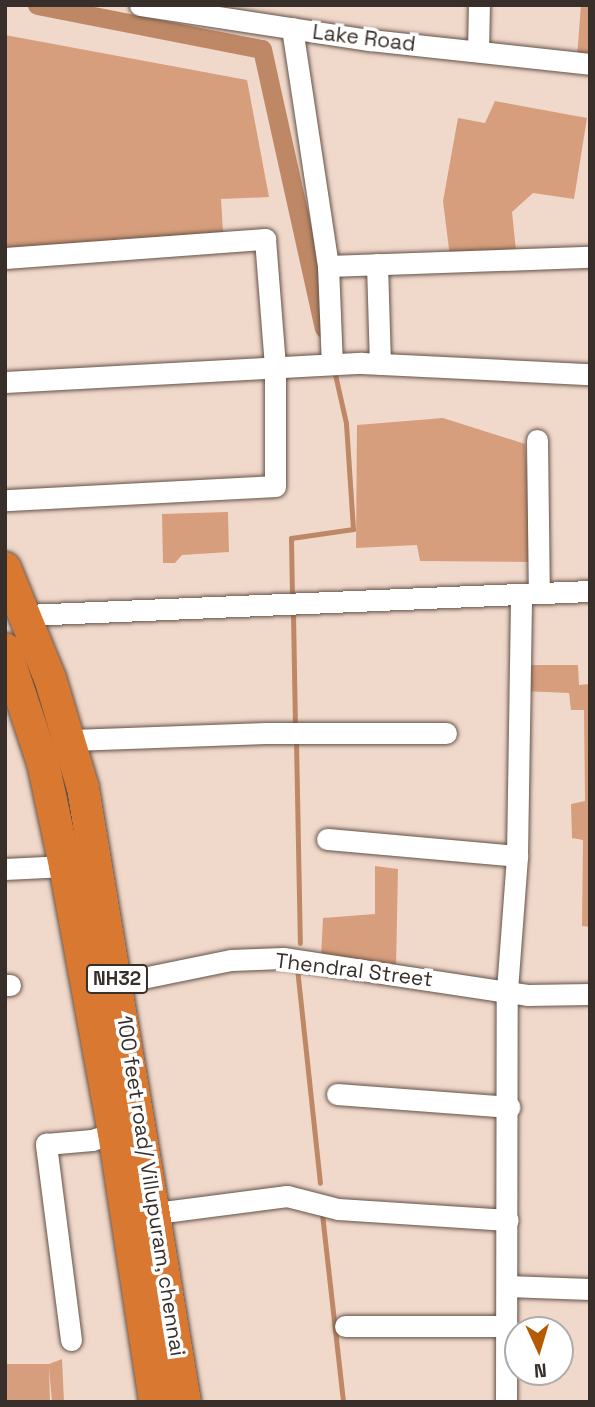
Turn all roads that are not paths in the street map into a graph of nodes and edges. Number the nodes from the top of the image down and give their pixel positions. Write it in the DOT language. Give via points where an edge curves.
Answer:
graph roads {
  1 [pos="139,5"];
  2 [pos="479,5"];
  3 [pos="292,28"];
  4 [pos="478,51"];
  5 [pos="590,64"];
  6 [pos="590,257"];
  7 [pos="5,258"];
  8 [pos="377,264"];
  9 [pos="328,266"];
  10 [pos="380,363"];
  11 [pos="332,364"];
  12 [pos="275,368"];
  13 [pos="590,373"];
  14 [pos="5,382"];
  15 [pos="537,440"];
  16 [pos="5,500"];
  17 [pos="5,568"];
  18 [pos="590,591"];
  19 [pos="530,594"];
  20 [pos="26,615"];
  21 [pos="5,649"];
  22 [pos="446,733"];
  23 [pos="72,740"];
  24 [pos="327,839"];
  25 [pos="517,856"];
  26 [pos="65,866"];
  27 [pos="5,869"];
  28 [pos="118,983"];
  29 [pos="507,990"];
  30 [pos="590,995"];
  31 [pos="337,1094"];
  32 [pos="510,1107"];
  33 [pos="114,1133"];
  34 [pos="156,1213"];
  35 [pos="508,1220"];
  36 [pos="508,1286"];
  37 [pos="590,1289"];
  38 [pos="507,1316"];
  39 [pos="345,1326"];
  40 [pos="504,1326"];
  41 [pos="71,1340"];
  42 [pos="155,1402"];
  43 [pos="185,1402"];
  1 -- 3 [label="street, Lake Road"];
  2 -- 4 [label="street"];
  3 -- 4 [label="street, Lake Road"];
  3 -- 9 [label="street"];
  4 -- 5 [label="street, Lake Road"];
  6 -- 8 [label="street"];
  7 -- 12 [label="street" via="265,239"];
  8 -- 9 [label="street"];
  8 -- 10 [label="street"];
  9 -- 11 [label="street"];
  10 -- 11 [label="street"];
  10 -- 13 [label="street"];
  11 -- 12 [label="street"];
  12 -- 14 [label="street"];
  12 -- 16 [label="street" via="275,486"];
  15 -- 19 [label="street"];
  17 -- 20 [label="highway, 100 feet road/ Villupuram, chennai / NH32"];
  18 -- 19 [label="street"];
  19 -- 20 [label="street"];
  19 -- 25 [label="street"];
  20 -- 23 [label="highway, 100 feet road/ Villupuram, chennai / NH32"];
  21 -- 26 [label="highway, 100 feet road/ Villupuram, chennai / NH32" via="43,763"];
  22 -- 23 [label="street"];
  23 -- 28 [label="highway, 100 feet road/ Villupuram, chennai / NH32"];
  24 -- 25 [label="street"];
  25 -- 29 [label="street"];
  26 -- 27 [label="street"];
  26 -- 33 [label="highway, 100 feet road/ Villupuram, chennai / NH32"];
  28 -- 29 [label="street, Thendral Street" via="231,960 283,958"];
  28 -- 34 [label="highway, 100 feet road/ Villupuram, chennai / NH32"];
  29 -- 30 [label="street, Thendral Street"];
  29 -- 32 [label="street"];
  31 -- 32 [label="street"];
  32 -- 35 [label="street"];
  33 -- 41 [label="street" via="46,1144"];
  33 -- 42 [label="highway, 100 feet road/ Villupuram, chennai / NH32"];
  34 -- 35 [label="street" via="287,1196 338,1209"];
  34 -- 43 [label="highway, 100 feet road/ Villupuram, chennai / NH32"];
  35 -- 36 [label="street"];
  36 -- 37 [label="street"];
  36 -- 38 [label="street"];
  39 -- 40 [label="street"];
}
